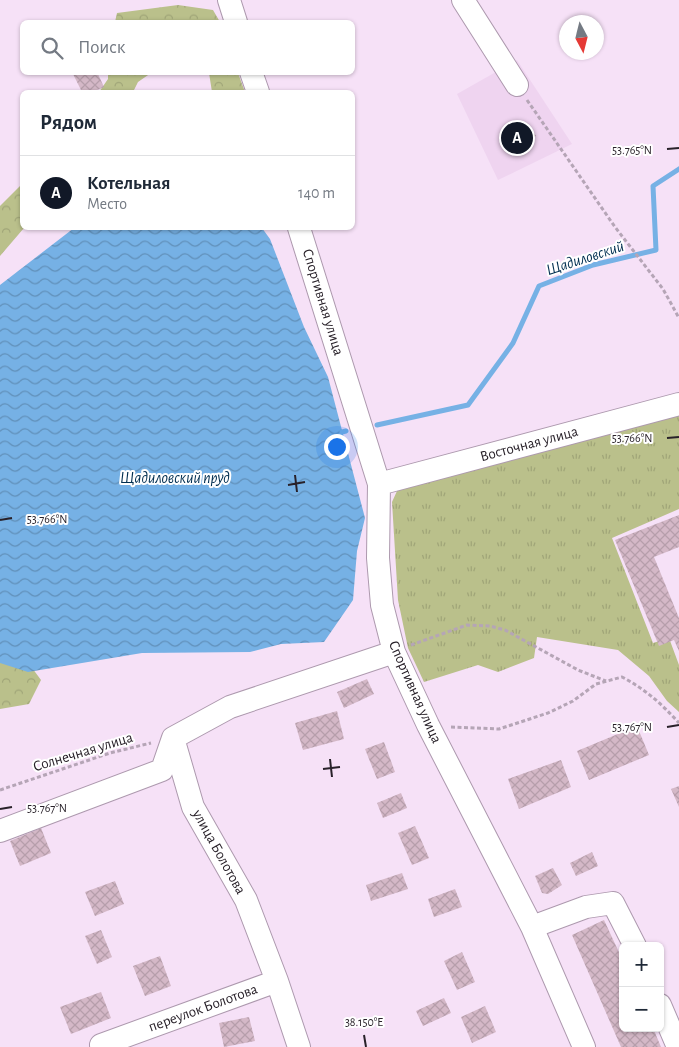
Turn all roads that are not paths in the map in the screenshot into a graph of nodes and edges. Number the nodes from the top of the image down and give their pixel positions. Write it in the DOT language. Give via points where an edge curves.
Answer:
graph roads {
  1 [pos="229,0"];
  2 [pos="463,0"];
  3 [pos="235,20"];
  4 [pos="252,75"];
  5 [pos="517,85"];
  6 [pos="257,90"];
  7 [pos="300,230"];
  8 [pos="679,404"];
  9 [pos="379,484"];
  10 [pos="394,652"];
  11 [pos="173,738"];
  12 [pos="0,831"];
  13 [pos="532,927"];
  14 [pos="633,942"];
  15 [pos="277,981"];
  16 [pos="664,1014"];
  17 [pos="101,1045"];
  18 [pos="299,1047"];
  19 [pos="584,1047"];
  20 [pos="678,1047"];
  1 -- 3 [label="street"];
  2 -- 5 [label="street"];
  4 -- 6 [label="street"];
  7 -- 9 [label="street, Спортивная улица"];
  8 -- 9 [label="street, Восточная улица"];
  9 -- 10 [label="street, Спортивная улица" via="378,558 382,605"];
  10 -- 11 [label="street" via="230,707"];
  10 -- 13 [label="street, Спортивная улица"];
  11 -- 12 [label="street" via="162,770"];
  11 -- 15 [label="street, улица Болотова" via="193,807 246,900"];
  13 -- 14 [label="street" via="586,907 613,902"];
  13 -- 19 [label="street, Спортивная улица"];
  15 -- 17 [label="street, переулок Болотова"];
  15 -- 18 [label="street, улица Болотова"];
  16 -- 20 [label="street"];
}
